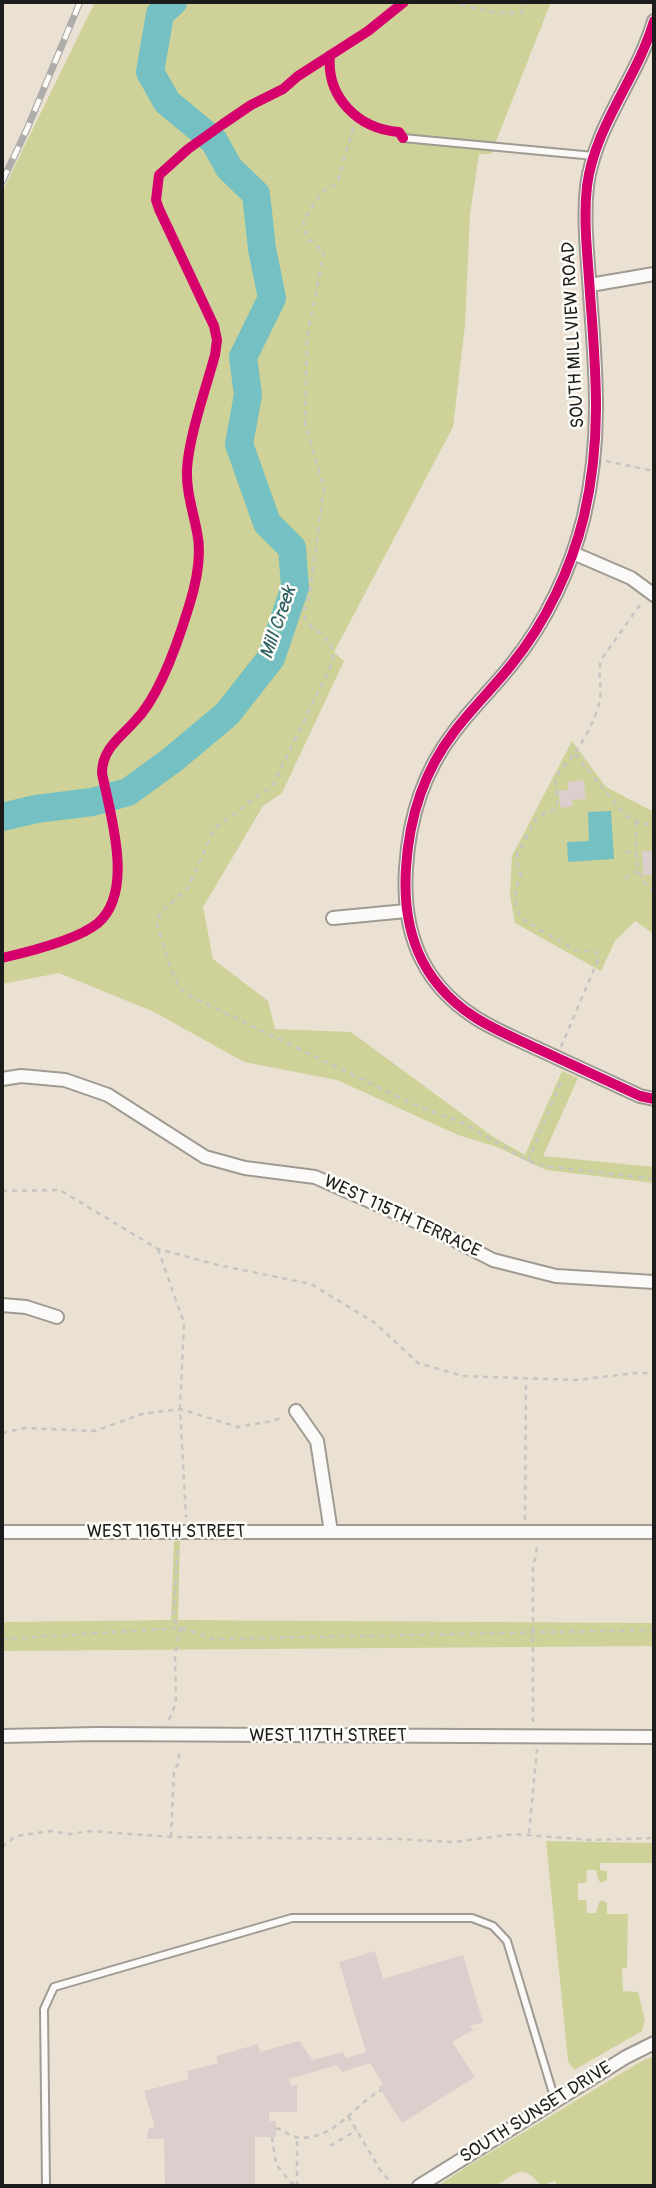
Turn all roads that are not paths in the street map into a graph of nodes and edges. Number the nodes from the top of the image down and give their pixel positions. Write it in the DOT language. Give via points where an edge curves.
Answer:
graph roads {
  1 [pos="654,22"];
  2 [pos="403,138"];
  3 [pos="594,156"];
  4 [pos="654,274"];
  5 [pos="590,285"];
  6 [pos="573,553"];
  7 [pos="654,594"];
  8 [pos="406,912"];
  9 [pos="333,918"];
  10 [pos="2,1079"];
  11 [pos="654,1099"];
  12 [pos="654,1282"];
  13 [pos="2,1306"];
  14 [pos="57,1317"];
  15 [pos="296,1411"];
  16 [pos="2,1532"];
  17 [pos="331,1532"];
  18 [pos="654,1532"];
  19 [pos="2,1736"];
  20 [pos="654,1737"];
  21 [pos="654,2043"];
  22 [pos="555,2101"];
  23 [pos="46,2186"];
  24 [pos="419,2186"];
  1 -- 3 [label="street, SOUTH MILLVIEW ROAD"];
  2 -- 3 [label="lane"];
  3 -- 5 [label="street, SOUTH MILLVIEW ROAD" via="585,211"];
  4 -- 5 [label="street"];
  5 -- 6 [label="street, SOUTH MILLVIEW ROAD" via="597,432 584,517"];
  6 -- 7 [label="street" via="631,578"];
  6 -- 8 [label="street, SOUTH MILLVIEW ROAD" via="537,630 454,732 433,765 407,842"];
  8 -- 9 [label="street"];
  8 -- 11 [label="street, SOUTH MILLVIEW ROAD" via="427,972 448,998 474,1018"];
  10 -- 12 [label="street, WEST 115TH TERRACE" via="65,1080 108,1095 205,1157 315,1177 493,1260 556,1276"];
  13 -- 14 [label="street" via="26,1307"];
  15 -- 17 [label="street" via="317,1441"];
  16 -- 17 [label="street, WEST 116TH STREET"];
  17 -- 18 [label="street, WEST 116TH STREET"];
  19 -- 20 [label="street, WEST 117TH STREET"];
  21 -- 22 [label="street, SOUTH SUNSET DRIVE"];
  22 -- 23 [label="lane" via="507,1941 493,1926 472,1918 292,1918 54,1987 44,2009"];
  22 -- 24 [label="street, SOUTH SUNSET DRIVE"];
}
